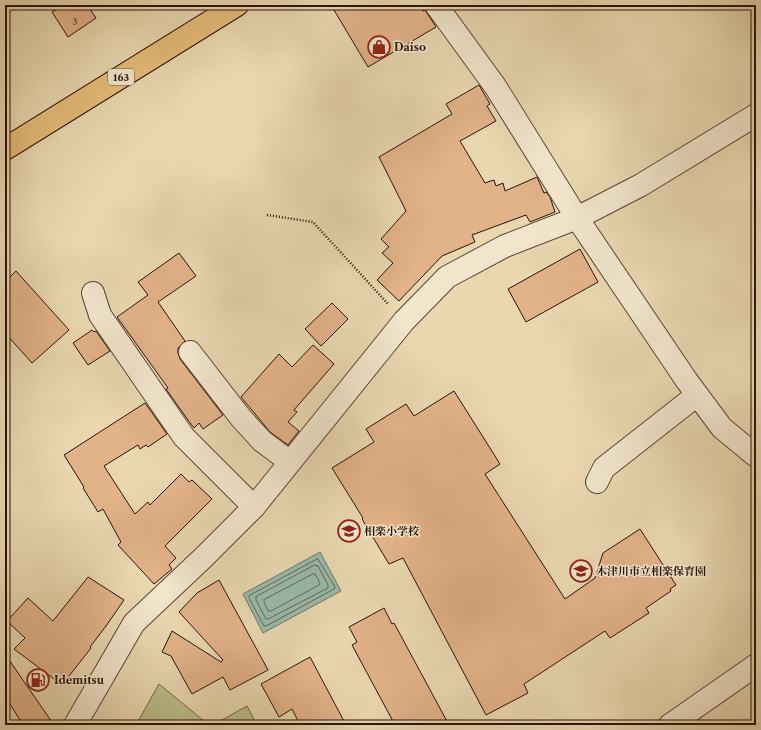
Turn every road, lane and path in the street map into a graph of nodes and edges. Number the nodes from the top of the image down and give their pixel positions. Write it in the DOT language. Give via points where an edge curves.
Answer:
graph roads {
  1 [pos="237,5"];
  2 [pos="436,5"];
  3 [pos="756,115"];
  4 [pos="5,149"];
  5 [pos="267,215"];
  6 [pos="577,218"];
  7 [pos="93,293"];
  8 [pos="404,321"];
  9 [pos="190,352"];
  10 [pos="697,395"];
  11 [pos="756,456"];
  12 [pos="290,462"];
  13 [pos="597,482"];
  14 [pos="254,507"];
  15 [pos="756,665"];
  16 [pos="75,725"];
  17 [pos="670,725"];
  1 -- 4 [label="highway, 163"];
  2 -- 6 [label="street" via="495,86"];
  3 -- 6 [label="street" via="641,185"];
  5 -- 8 [label="path" via="312,222"];
  6 -- 8 [label="street" via="505,246 447,277"];
  6 -- 10 [label="street"];
  7 -- 14 [label="street" via="100,315 184,437"];
  8 -- 12 [label="street"];
  9 -- 12 [label="street" via="241,418 262,441"];
  10 -- 11 [label="street" via="722,428"];
  10 -- 13 [label="street" via="604,468"];
  12 -- 14 [label="street"];
  14 -- 16 [label="street" via="134,623"];
  15 -- 17 [label="street"];
}
